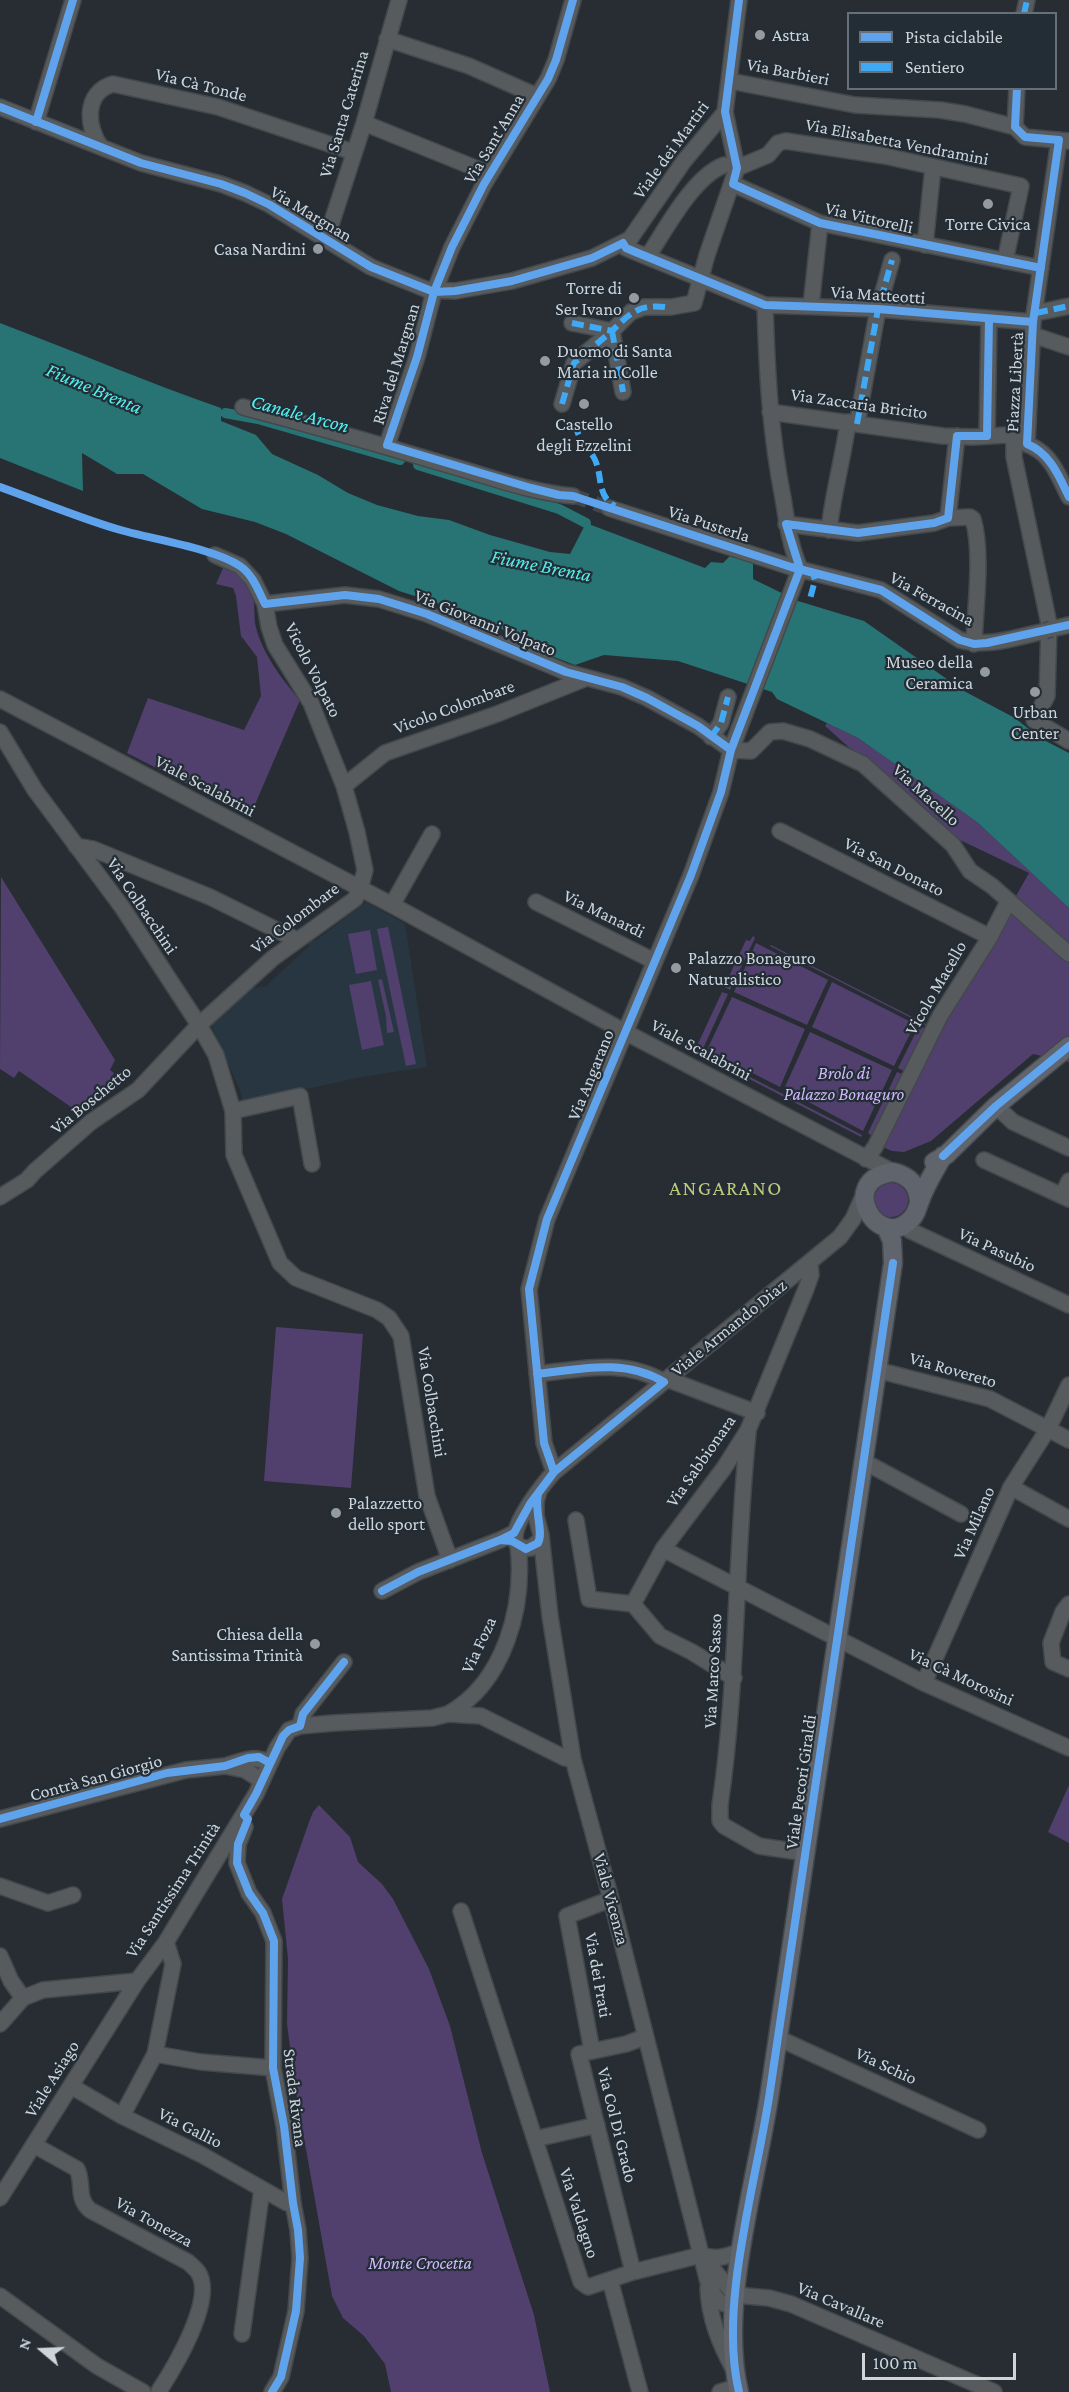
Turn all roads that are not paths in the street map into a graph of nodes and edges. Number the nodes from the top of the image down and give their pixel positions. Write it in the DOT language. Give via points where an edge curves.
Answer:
graph roads {
  1 [pos="73,0"];
  2 [pos="399,0"];
  3 [pos="573,0"];
  4 [pos="739,0"];
  5 [pos="387,39"];
  6 [pos="730,81"];
  7 [pos="1017,90"];
  8 [pos="537,96"];
  9 [pos="0,107"];
  10 [pos="724,112"];
  11 [pos="36,122"];
  12 [pos="364,123"];
  13 [pos="1020,132"];
  14 [pos="1064,140"];
  15 [pos="101,147"];
  16 [pos="353,152"];
  17 [pos="730,166"];
  18 [pos="933,167"];
  19 [pos="490,174"];
  20 [pos="733,184"];
  21 [pos="820,223"];
  22 [pos="326,240"];
  23 [pos="623,243"];
  24 [pos="925,245"];
  25 [pos="648,256"];
  26 [pos="892,260"];
  27 [pos="1005,261"];
  28 [pos="1040,272"];
  29 [pos="700,279"];
  30 [pos="434,292"];
  31 [pos="880,304"];
  32 [pos="765,305"];
  33 [pos="811,306"];
  34 [pos="1069,306"];
  35 [pos="1035,318"];
  36 [pos="989,319"];
  37 [pos="572,323"];
  38 [pos="612,331"];
  39 [pos="1069,347"];
  40 [pos="623,392"];
  41 [pos="562,404"];
  42 [pos="243,407"];
  43 [pos="770,412"];
  44 [pos="852,423"];
  45 [pos="950,436"];
  46 [pos="983,436"];
  47 [pos="1020,442"];
  48 [pos="387,445"];
  49 [pos="573,496"];
  50 [pos="1069,497"];
  51 [pos="609,507"];
  52 [pos="941,520"];
  53 [pos="786,524"];
  54 [pos="829,530"];
  55 [pos="215,555"];
  56 [pos="800,569"];
  57 [pos="265,604"];
  58 [pos="1069,625"];
  59 [pos="974,644"];
  60 [pos="584,679"];
  61 [pos="728,697"];
  62 [pos="0,699"];
  63 [pos="0,732"];
  64 [pos="711,737"];
  65 [pos="1069,741"];
  66 [pos="731,750"];
  67 [pos="344,786"];
  68 [pos="780,831"];
  69 [pos="432,834"];
  70 [pos="76,846"];
  71 [pos="360,889"];
  72 [pos="536,902"];
  73 [pos="1008,902"];
  74 [pos="393,905"];
  75 [pos="990,937"];
  76 [pos="297,940"];
  77 [pos="1069,954"];
  78 [pos="654,961"];
  79 [pos="199,1025"];
  80 [pos="625,1032"];
  81 [pos="1069,1046"];
  82 [pos="996,1106"];
  83 [pos="233,1112"];
  84 [pos="1069,1148"];
  85 [pos="943,1156"];
  86 [pos="866,1159"];
  87 [pos="984,1160"];
  88 [pos="312,1164"];
  89 [pos="899,1174"];
  90 [pos="1069,1181"];
  91 [pos="870,1185"];
  92 [pos="0,1197"];
  93 [pos="1066,1197"];
  94 [pos="918,1207"];
  95 [pos="881,1224"];
  96 [pos="909,1230"];
  97 [pos="840,1237"];
  98 [pos="810,1263"];
  99 [pos="893,1263"];
  100 [pos="1069,1305"];
  101 [pos="877,1370"];
  102 [pos="537,1374"];
  103 [pos="666,1380"];
  104 [pos="1069,1385"];
  105 [pos="757,1413"];
  106 [pos="1048,1429"];
  107 [pos="748,1430"];
  108 [pos="1069,1440"];
  109 [pos="863,1461"];
  110 [pos="554,1472"];
  111 [pos="1011,1487"];
  112 [pos="539,1491"];
  113 [pos="960,1514"];
  114 [pos="1069,1519"];
  115 [pos="576,1521"];
  116 [pos="539,1533"];
  117 [pos="516,1536"];
  118 [pos="663,1549"];
  119 [pos="450,1560"];
  120 [pos="736,1588"];
  121 [pos="382,1591"];
  122 [pos="633,1604"];
  123 [pos="1069,1604"];
  124 [pos="837,1639"];
  125 [pos="344,1662"];
  126 [pos="1069,1669"];
  127 [pos="734,1678"];
  128 [pos="924,1683"];
  129 [pos="480,1689"];
  130 [pos="448,1714"];
  131 [pos="481,1716"];
  132 [pos="300,1726"];
  133 [pos="1069,1748"];
  134 [pos="573,1759"];
  135 [pos="270,1763"];
  136 [pos="225,1766"];
  137 [pos="262,1781"];
  138 [pos="244,1815"];
  139 [pos="0,1819"];
  140 [pos="806,1853"];
  141 [pos="0,1886"];
  142 [pos="73,1895"];
  143 [pos="611,1899"];
  144 [pos="461,1911"];
  145 [pos="166,1942"];
  146 [pos="0,1956"];
  147 [pos="138,1980"];
  148 [pos="23,1998"];
  149 [pos="0,2024"];
  150 [pos="645,2037"];
  151 [pos="778,2037"];
  152 [pos="592,2051"];
  153 [pos="155,2054"];
  154 [pos="273,2068"];
  155 [pos="71,2086"];
  156 [pos="122,2116"];
  157 [pos="597,2126"];
  158 [pos="978,2130"];
  159 [pos="535,2139"];
  160 [pos="34,2145"];
  161 [pos="262,2189"];
  162 [pos="0,2198"];
  163 [pos="293,2203"];
  164 [pos="742,2250"];
  165 [pos="701,2255"];
  166 [pos="633,2272"];
  167 [pos="610,2280"];
  168 [pos="708,2282"];
  169 [pos="0,2296"];
  170 [pos="735,2300"];
  171 [pos="242,2334"];
  172 [pos="733,2385"];
  173 [pos="143,2392"];
  174 [pos="156,2392"];
  175 [pos="272,2392"];
  176 [pos="640,2392"];
  177 [pos="994,2392"];
  1 -- 11 [label="street"];
  2 -- 5 [label="street, Via Santa Caterina"];
  3 -- 8 [label="street, Via Sant'Anna" via="556,60"];
  4 -- 6 [label="street, Viale dei Martiri"];
  5 -- 8 [label="street, Via Sant'Anna" via="469,66"];
  5 -- 12 [label="street, Via Santa Caterina"];
  6 -- 10 [label="street, Viale dei Martiri"];
  6 -- 13 [label="street, Via Barbieri" via="855,105 965,114"];
  7 -- 13 [label="street"];
  8 -- 19 [label="street, Via Sant'Anna"];
  9 -- 11 [label="street, Via Margnan"];
  10 -- 17 [label="street"];
  10 -- 23 [label="street, Viale dei Martiri" via="630,239"];
  11 -- 15 [label="street, Via Margnan"];
  12 -- 16 [label="street, Via Santa Caterina"];
  12 -- 19 [label="street, Via Sant'Anna"];
  13 -- 14 [label="street, Via Barbieri"];
  14 -- 28 [label="street"];
  15 -- 16 [label="street, Via Cà Tonde" via="92,132 91,109 103,87 113,84 218,107"];
  15 -- 22 [label="street, Via Margnan" via="141,163 221,183 270,205"];
  16 -- 22 [label="street, Via Santa Caterina"];
  17 -- 18 [label="street, Via Elisabetta Vendramini" via="768,155 778,143 786,141"];
  17 -- 20 [label="street"];
  17 -- 25 [label="street, Via Elisabetta Vendramini" via="702,181"];
  18 -- 24 [label="street"];
  18 -- 27 [label="street, Via Elisabetta Vendramini" via="1021,186"];
  19 -- 30 [label="street, Via Sant'Anna" via="452,247"];
  20 -- 21 [label="street, Via Vittorelli"];
  20 -- 29 [label="street"];
  21 -- 24 [label="street, Via Vittorelli"];
  21 -- 33 [label="street"];
  22 -- 30 [label="street, Via Margnan" via="371,267"];
  23 -- 25 [label="street" via="626,248"];
  23 -- 30 [label="street" via="592,258 512,281"];
  24 -- 27 [label="street, Via Vittorelli"];
  25 -- 29 [label="street"];
  26 -- 31 [label="street"];
  27 -- 28 [label="street, Via Vittorelli"];
  28 -- 35 [label="street"];
  29 -- 32 [label="street"];
  29 -- 38 [label="street" via="694,303 644,307 631,312"];
  30 -- 48 [label="street, Riva del Margnan"];
  31 -- 33 [label="street, Via Matteotti"];
  31 -- 36 [label="street, Via Matteotti"];
  31 -- 44 [label="street"];
  32 -- 33 [label="street, Via Matteotti"];
  32 -- 43 [label="street"];
  34 -- 35 [label="street"];
  35 -- 36 [label="street, Piazza Libertà"];
  35 -- 39 [label="street"];
  35 -- 47 [label="street, Piazza Libertà"];
  36 -- 46 [label="street, Piazza Libertà"];
  37 -- 38 [label="street"];
  38 -- 40 [label="street"];
  38 -- 41 [label="street" via="574,363"];
  42 -- 48 [label="street"];
  43 -- 44 [label="street, Via Zaccaria Bricito"];
  43 -- 53 [label="street"];
  44 -- 45 [label="street, Via Zaccaria Bricito"];
  44 -- 54 [label="street"];
  45 -- 46 [label="street, Via Zaccaria Bricito"];
  45 -- 52 [label="street"];
  46 -- 47 [label="street, Piazza Libertà" via="1007,435"];
  47 -- 50 [label="street" via="1048,459"];
  47 -- 65 [label="street" via="1014,457 1050,624 1047,696 1034,720"];
  48 -- 49 [label="street" via="531,488"];
  51 -- 56 [label="street, Via Pusterla"];
  52 -- 54 [label="street" via="867,532"];
  52 -- 59 [label="street" via="970,517 977,533"];
  53 -- 54 [label="street"];
  53 -- 56 [label="street"];
  55 -- 57 [label="street" via="240,566 253,580"];
  56 -- 59 [label="street, Via Ferracina" via="881,590 945,632"];
  56 -- 66 [label="street, Via Angarano"];
  57 -- 60 [label="street, Via Giovanni Volpato" via="345,595 379,599 427,614"];
  57 -- 67 [label="street, Vicolo Volpato" via="275,645 311,703"];
  58 -- 59 [label="street"];
  60 -- 64 [label="street, Via Giovanni Volpato" via="622,685"];
  60 -- 67 [label="street, Vicolo Colombare" via="385,753"];
  61 -- 64 [label="street" via="721,723"];
  62 -- 71 [label="street, Viale Scalabrini"];
  63 -- 70 [label="street, Via Colbacchini" via="35,790"];
  64 -- 66 [label="street, Via Giovanni Volpato"];
  66 -- 73 [label="street, Via Macello" via="751,751 777,730 810,739 863,764 952,845 970,871"];
  66 -- 78 [label="street, Via Angarano" via="721,792 691,875"];
  67 -- 71 [label="street, Via Colombare" via="365,870"];
  68 -- 75 [label="street, Via San Donato"];
  69 -- 74 [label="street"];
  70 -- 76 [label="street" via="93,849 210,897"];
  70 -- 79 [label="street, Via Colbacchini"];
  71 -- 74 [label="street, Viale Scalabrini"];
  71 -- 76 [label="street, Via Colombare" via="355,899"];
  72 -- 78 [label="street, Via Manardi"];
  73 -- 75 [label="street, Vicolo Macello"];
  73 -- 77 [label="street, Via Macello"];
  74 -- 80 [label="street, Viale Scalabrini"];
  75 -- 86 [label="street, Vicolo Macello" via="940,1016"];
  76 -- 79 [label="street, Via Colombare"];
  78 -- 80 [label="street, Via Angarano"];
  79 -- 83 [label="street, Via Colbacchini" via="216,1055"];
  79 -- 92 [label="street, Via Boschetto" via="138,1090 91,1122 27,1180"];
  80 -- 86 [label="street, Viale Scalabrini"];
  80 -- 102 [label="street, Via Angarano" via="547,1219 534,1266 529,1289"];
  81 -- 82 [label="main road"];
  82 -- 84 [label="street" via="1013,1122"];
  82 -- 85 [label="main road"];
  83 -- 88 [label="street" via="300,1096"];
  83 -- 119 [label="street, Via Colbacchini" via="234,1155 280,1263 296,1278 377,1310 389,1318 401,1336 427,1496"];
  85 -- 89 [label="main road" via="928,1166"];
  85 -- 94 [label="main road"];
  86 -- 89 [label="street, Viale Scalabrini"];
  86 -- 91 [label="street"];
  87 -- 93 [label="street"];
  89 -- 91 [label="main road" via="881,1174"];
  89 -- 94 [label="main road" via="916,1187"];
  90 -- 93 [label="street"];
  91 -- 95 [label="main road" via="865,1206"];
  91 -- 97 [label="street, Viale Armando Diaz"];
  94 -- 95 [label="main road, Viale Armando Diaz" via="903,1225"];
  94 -- 96 [label="main road, Viale Pecori Giraldi"];
  95 -- 97 [label="street, Viale Armando Diaz"];
  95 -- 99 [label="main road, Viale Pecori Giraldi" via="891,1241"];
  96 -- 99 [label="main road, Viale Pecori Giraldi"];
  96 -- 100 [label="street, Via Pasubio"];
  97 -- 98 [label="street, Viale Armando Diaz"];
  98 -- 103 [label="street, Viale Armando Diaz"];
  98 -- 105 [label="street" via="806,1290"];
  99 -- 101 [label="main road, Viale Pecori Giraldi"];
  101 -- 106 [label="street, Via Rovereto" via="990,1399"];
  101 -- 109 [label="main road, Viale Pecori Giraldi"];
  102 -- 103 [label="street, Via Sabbionara" via="609,1365"];
  102 -- 110 [label="street, Via Angarano" via="544,1443"];
  103 -- 105 [label="street, Via Sabbionara"];
  103 -- 110 [label="street, Viale Armando Diaz"];
  104 -- 106 [label="street, Via Milano"];
  105 -- 107 [label="street, Via Sabbionara"];
  106 -- 108 [label="street, Via Rovereto"];
  106 -- 111 [label="street, Via Milano"];
  107 -- 118 [label="street, Via Sabbionara"];
  107 -- 120 [label="street, Via Marco Sasso"];
  109 -- 113 [label="street"];
  109 -- 124 [label="main road, Viale Pecori Giraldi"];
  110 -- 112 [label="street, Viale Armando Diaz"];
  111 -- 114 [label="street"];
  111 -- 128 [label="street, Via Milano"];
  112 -- 116 [label="street"];
  112 -- 117 [label="street, Viale Armando Diaz"];
  115 -- 122 [label="street" via="589,1599"];
  116 -- 117 [label="street" via="531,1521"];
  116 -- 117 [label="street" via="531,1548"];
  116 -- 134 [label="street, Viale Vicenza"];
  117 -- 119 [label="street"];
  117 -- 129 [label="street, Via Foza" via="514,1616 502,1651"];
  118 -- 120 [label="street"];
  118 -- 122 [label="street, Via Sabbionara"];
  119 -- 121 [label="street"];
  120 -- 124 [label="street"];
  120 -- 127 [label="street, Via Marco Sasso"];
  122 -- 127 [label="street" via="660,1636"];
  123 -- 126 [label="street" via="1051,1643 1053,1662"];
  124 -- 128 [label="street, Via Cà Morosini"];
  124 -- 140 [label="main road, Viale Pecori Giraldi"];
  125 -- 132 [label="street, Via Santissima Trinità" via="303,1714"];
  127 -- 140 [label="street, Via Marco Sasso" via="720,1821 759,1846"];
  128 -- 133 [label="street, Via Cà Morosini"];
  129 -- 130 [label="street, Via Foza"];
  129 -- 131 [label="street, Via Foza" via="473,1705"];
  130 -- 131 [label="street"];
  130 -- 132 [label="street"];
  131 -- 134 [label="street"];
  132 -- 135 [label="street, Via Santissima Trinità" via="283,1736"];
  134 -- 143 [label="street, Viale Vicenza"];
  135 -- 136 [label="street, Contrà San Giorgio" via="259,1757"];
  135 -- 137 [label="street, Via Santissima Trinità"];
  136 -- 137 [label="street, Contrà San Giorgio" via="245,1770"];
  136 -- 139 [label="street, Contrà San Giorgio" via="167,1773"];
  137 -- 138 [label="street, Via Santissima Trinità"];
  138 -- 145 [label="street, Via Santissima Trinità"];
  138 -- 154 [label="street, Strada Rivana" via="248,1819 238,1844 237,1863 274,1941"];
  140 -- 151 [label="main road, Viale Pecori Giraldi"];
  141 -- 142 [label="street" via="48,1903"];
  143 -- 150 [label="street, Viale Vicenza"];
  143 -- 152 [label="street, Via dei Prati" via="567,1916"];
  144 -- 159 [label="street, Via Valdagno"];
  145 -- 147 [label="street, Via Santissima Trinità"];
  145 -- 153 [label="street" via="173,1964"];
  146 -- 148 [label="street"];
  147 -- 148 [label="street, Via Santissima Trinità" via="43,1990"];
  147 -- 155 [label="street, Viale Asiago"];
  148 -- 149 [label="street"];
  150 -- 152 [label="street, Via Col Di Grado"];
  150 -- 165 [label="street, Viale Vicenza"];
  151 -- 158 [label="street, Via Schio"];
  151 -- 164 [label="main road, Viale Pecori Giraldi"];
  152 -- 157 [label="street, Via Col Di Grado" via="579,2054"];
  153 -- 154 [label="street"];
  153 -- 156 [label="street"];
  154 -- 163 [label="street, Strada Rivana"];
  155 -- 156 [label="street, Via Gallio"];
  155 -- 160 [label="street, Viale Asiago"];
  156 -- 161 [label="street, Via Gallio"];
  157 -- 159 [label="street"];
  157 -- 166 [label="street, Via Col Di Grado"];
  159 -- 167 [label="street, Via Valdagno" via="581,2282 588,2287"];
  160 -- 162 [label="street, Viale Asiago"];
  160 -- 174 [label="street, Via Tonezza" via="77,2169 83,2204 90,2210 188,2262 200,2274 202,2288 188,2342"];
  161 -- 163 [label="street, Via Gallio"];
  161 -- 171 [label="street"];
  163 -- 175 [label="street, Strada Rivana" via="300,2258 296,2311 280,2377"];
  164 -- 165 [label="street, Via Valdagno" via="713,2259"];
  164 -- 170 [label="main road, Viale Pecori Giraldi"];
  165 -- 166 [label="street, Via Valdagno"];
  165 -- 168 [label="street, Viale Vicenza"];
  165 -- 170 [label="street"];
  166 -- 167 [label="street, Via Valdagno"];
  167 -- 176 [label="street"];
  168 -- 170 [label="street" via="716,2300 724,2304"];
  168 -- 172 [label="street, Viale Vicenza" via="709,2303"];
  169 -- 173 [label="street" via="97,2366"];
  170 -- 172 [label="main road"];
  170 -- 177 [label="street, Via Cavallare" via="769,2298 790,2304"];
}
